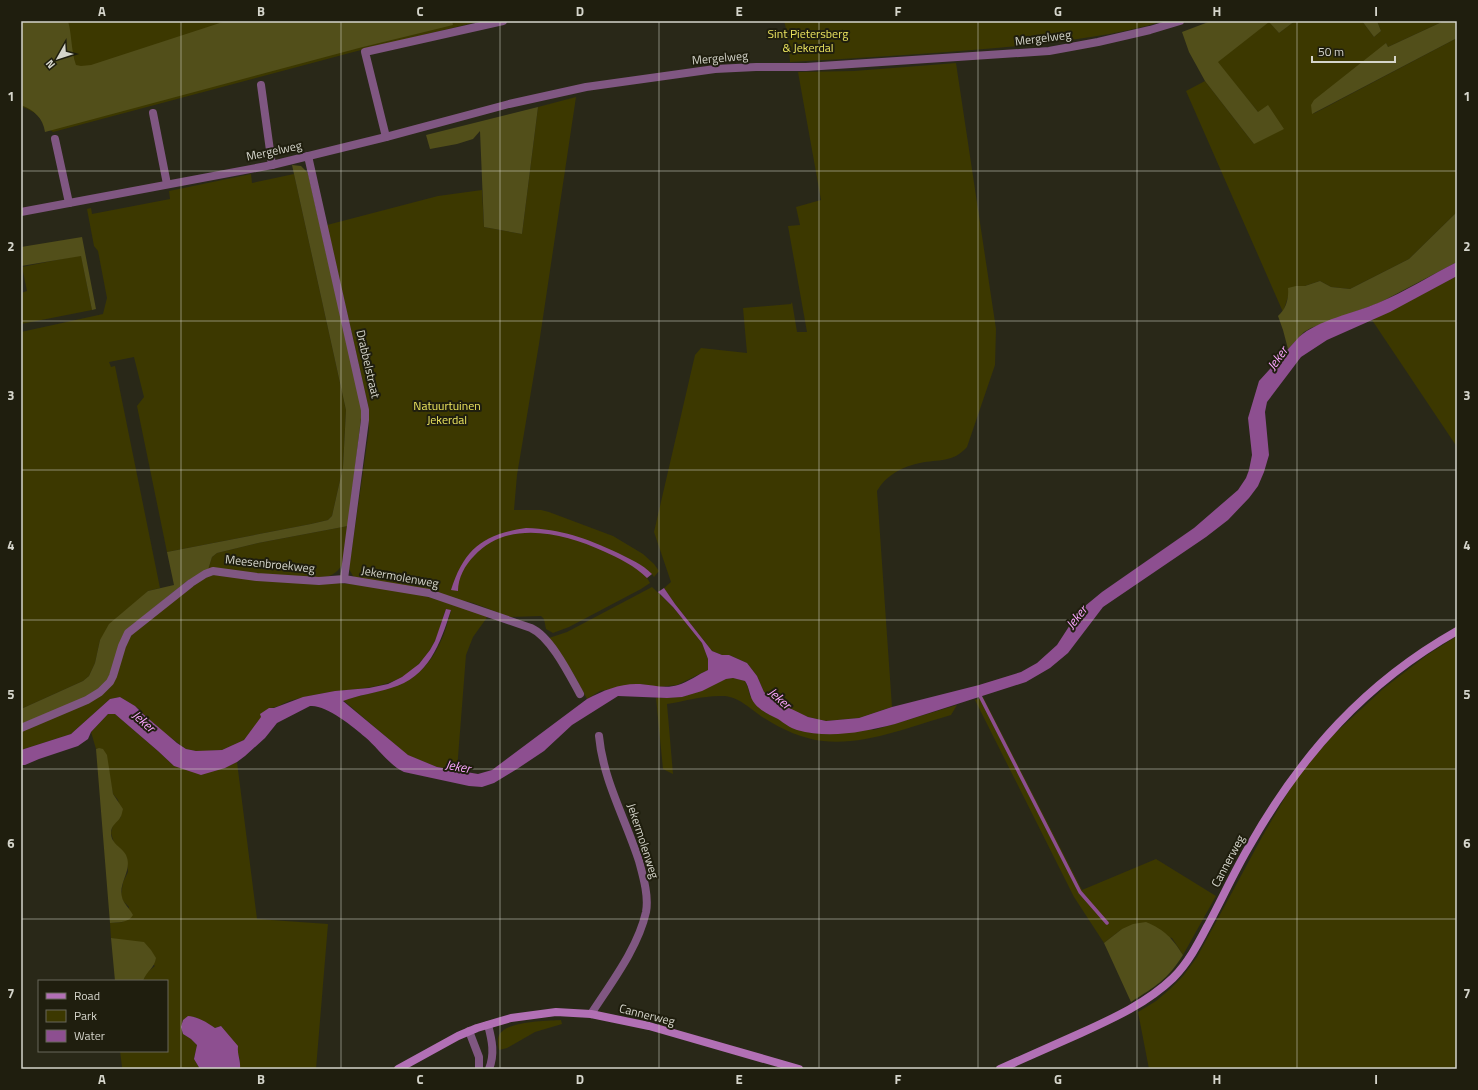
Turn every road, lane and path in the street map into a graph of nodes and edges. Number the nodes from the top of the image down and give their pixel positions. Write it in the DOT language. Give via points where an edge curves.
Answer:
graph roads {
  1 [pos="503,21"];
  2 [pos="1180,21"];
  3 [pos="464,25"];
  4 [pos="261,85"];
  5 [pos="152,113"];
  6 [pos="386,137"];
  7 [pos="55,139"];
  8 [pos="308,156"];
  9 [pos="272,165"];
  10 [pos="167,184"];
  11 [pos="69,203"];
  12 [pos="21,212"];
  13 [pos="344,580"];
  14 [pos="1457,632"];
  15 [pos="580,694"];
  16 [pos="21,728"];
  17 [pos="599,736"];
  18 [pos="591,1014"];
  19 [pos="488,1025"];
  20 [pos="469,1031"];
  21 [pos="398,1069"];
  22 [pos="479,1069"];
  23 [pos="489,1069"];
  24 [pos="799,1069"];
  25 [pos="1000,1069"];
  1 -- 3 [label="street"];
  2 -- 6 [label="street, Mergelweg" via="1106,40 1049,51 806,67 722,69 608,83 509,104"];
  3 -- 6 [label="street" via="364,52"];
  4 -- 9 [label="street"];
  5 -- 10 [label="street"];
  6 -- 8 [label="street, Mergelweg"];
  7 -- 11 [label="street"];
  8 -- 9 [label="street, Mergelweg"];
  8 -- 13 [label="street, Drabbelstraat" via="365,410"];
  9 -- 10 [label="street, Mergelweg"];
  10 -- 11 [label="street, Mergelweg"];
  11 -- 12 [label="street, Mergelweg"];
  13 -- 15 [label="street, Jekermolenweg" via="429,593 534,629 544,637 561,661"];
  13 -- 16 [label="street, Meesenbroekweg" via="265,578 222,571 210,572 191,583 128,633 113,676 100,692"];
  14 -- 25 [label="main road, Cannerweg" via="1404,664 1370,692 1312,752 1275,803 1200,941 1172,979 1143,1002 1120,1015"];
  17 -- 18 [label="street, Jekermolenweg" via="604,764 645,881 646,910 638,935"];
  18 -- 19 [label="main road, Cannerweg" via="556,1012 511,1018"];
  18 -- 24 [label="main road, Cannerweg" via="649,1026"];
  19 -- 20 [label="main road, Cannerweg"];
  19 -- 23 [label="street" via="493,1051"];
  20 -- 21 [label="main road, Cannerweg"];
  20 -- 22 [label="street" via="478,1057"];
}
